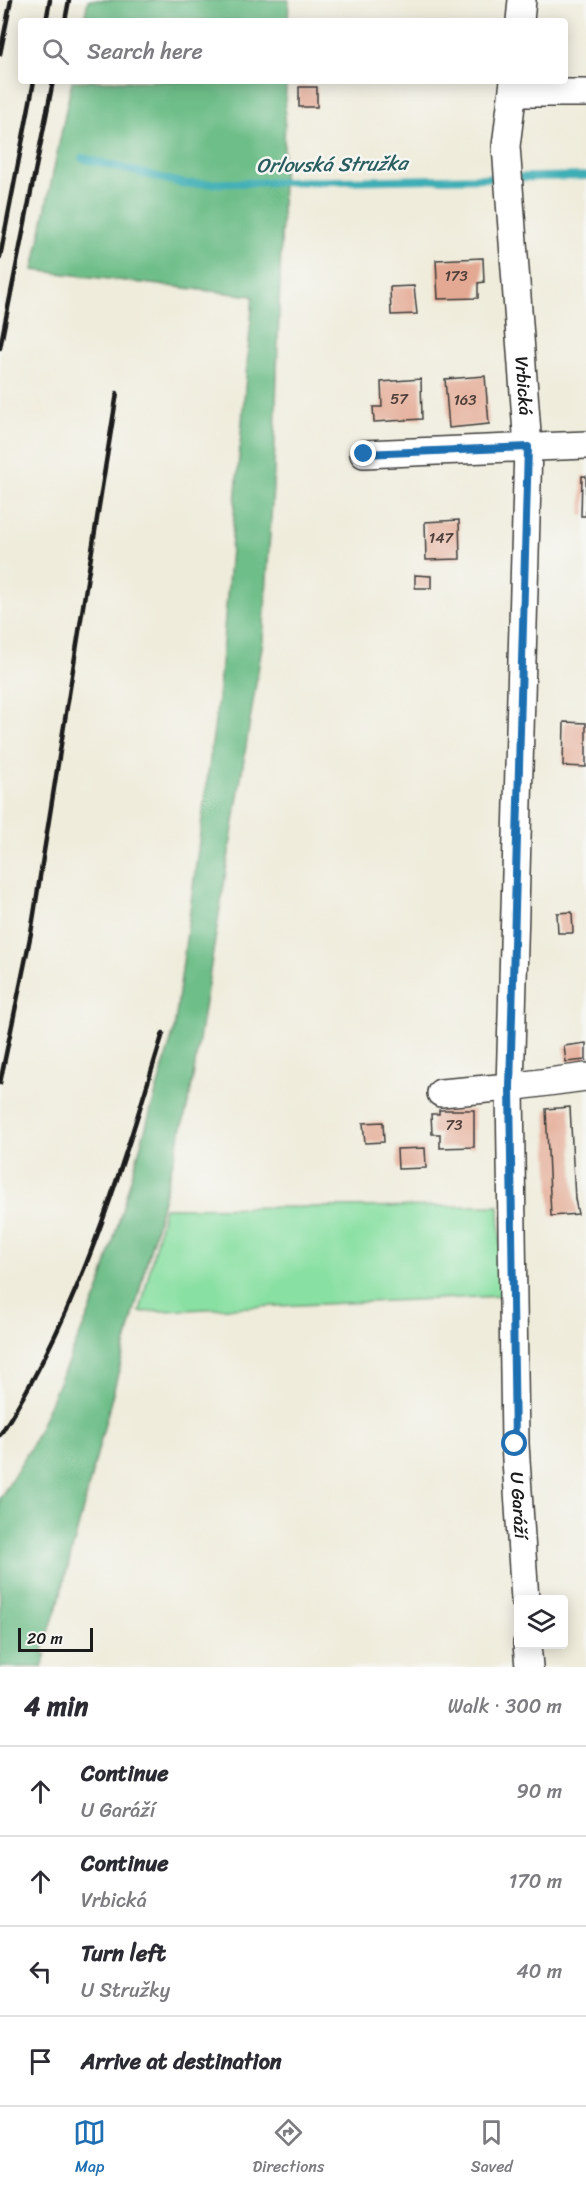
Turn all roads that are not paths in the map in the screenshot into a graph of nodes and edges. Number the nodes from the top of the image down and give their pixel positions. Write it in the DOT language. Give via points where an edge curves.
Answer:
graph roads {
  1 [pos="522,0"];
  2 [pos="519,18"];
  3 [pos="513,87"];
  4 [pos="586,93"];
  5 [pos="586,446"];
  6 [pos="528,447"];
  7 [pos="364,454"];
  8 [pos="586,1077"];
  9 [pos="510,1087"];
  10 [pos="441,1093"];
  11 [pos="525,1595"];
  12 [pos="527,1649"];
  13 [pos="529,1667"];
  1 -- 2 [label="street"];
  3 -- 4 [label="street"];
  3 -- 6 [label="street, Vrbická" via="506,146"];
  5 -- 6 [label="street"];
  6 -- 7 [label="street"];
  6 -- 9 [label="street, Vrbická"];
  8 -- 9 [label="street"];
  9 -- 10 [label="street"];
  9 -- 11 [label="street, U Garáží" via="515,1444"];
  12 -- 13 [label="street"];
}
